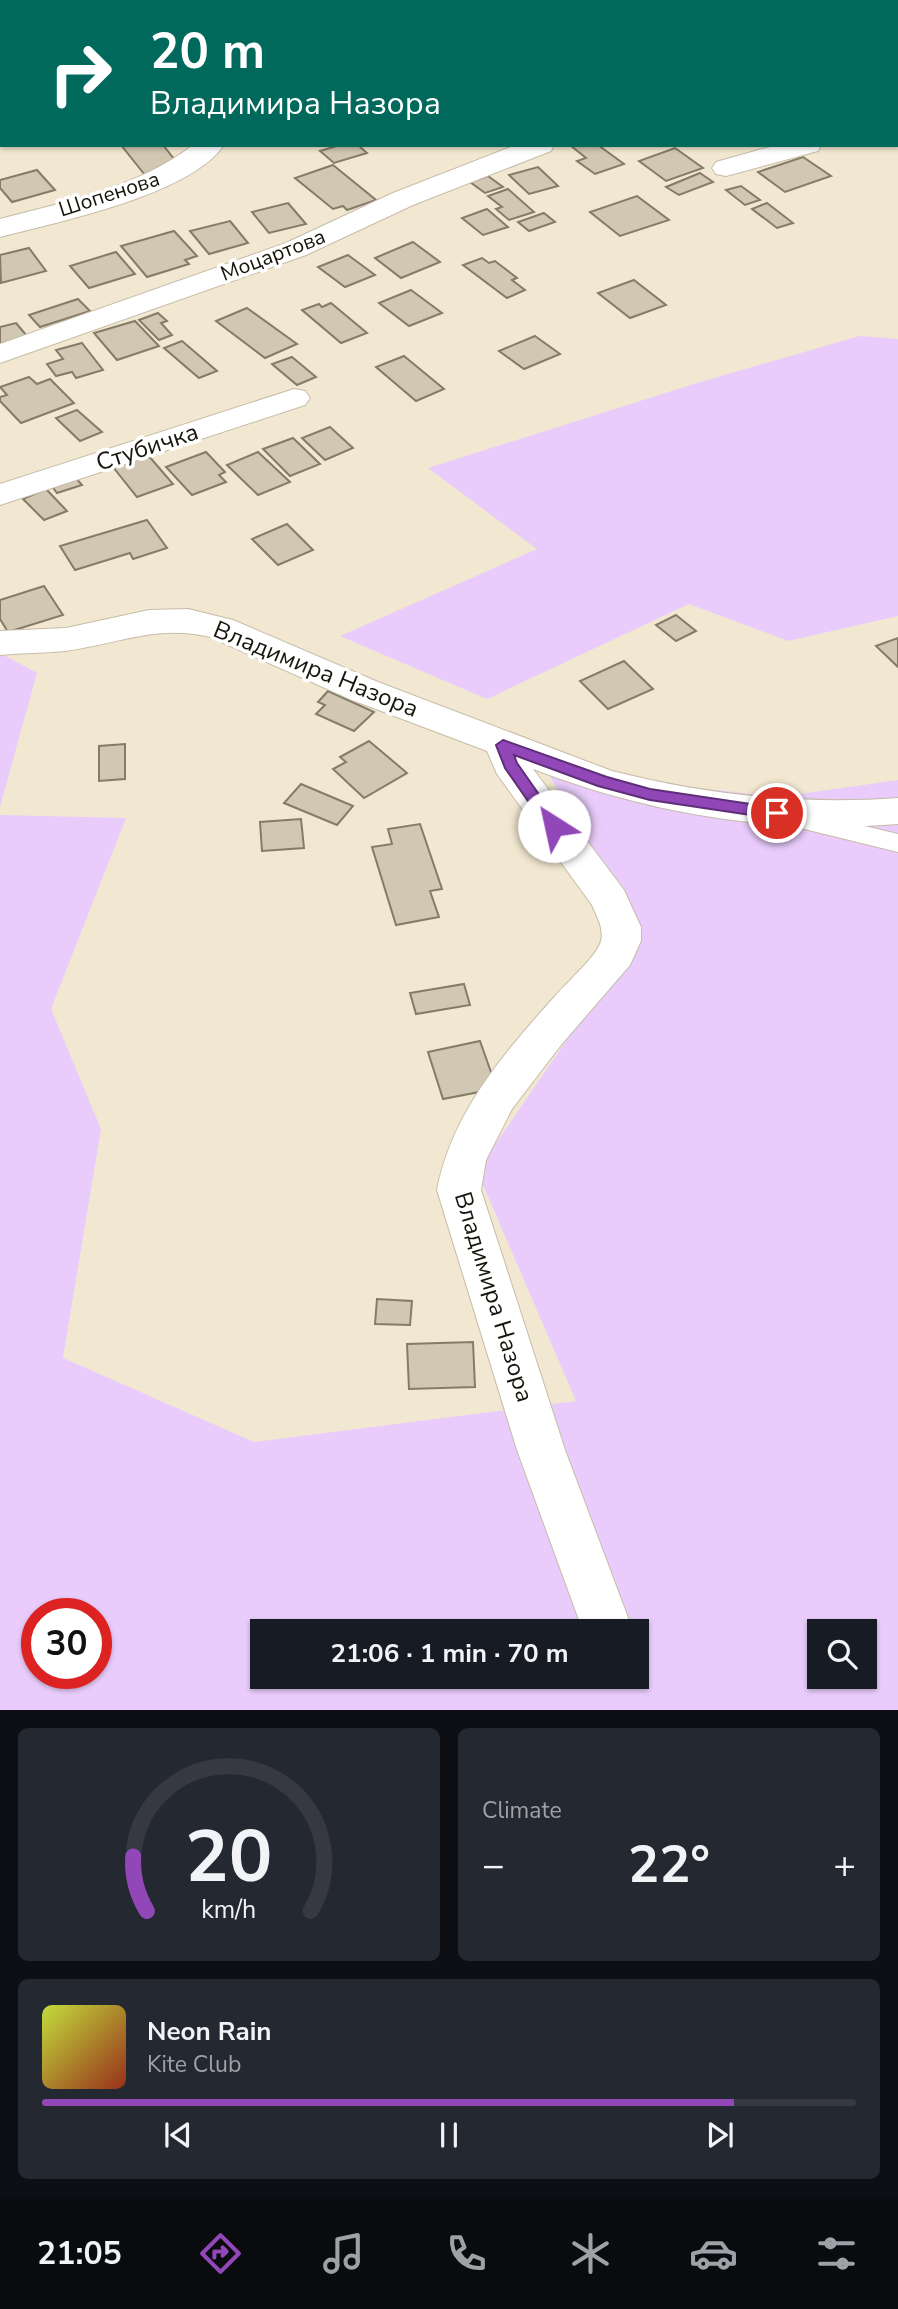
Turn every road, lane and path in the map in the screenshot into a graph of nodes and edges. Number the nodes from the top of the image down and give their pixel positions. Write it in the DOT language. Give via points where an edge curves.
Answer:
graph roads {
  1 [pos="209,147"];
  2 [pos="536,147"];
  3 [pos="801,147"];
  4 [pos="726,168"];
  5 [pos="0,228"];
  6 [pos="0,354"];
  7 [pos="294,398"];
  8 [pos="0,495"];
  9 [pos="0,643"];
  10 [pos="503,745"];
  11 [pos="898,811"];
  12 [pos="777,813"];
  13 [pos="898,842"];
  14 [pos="604,1619"];
  1 -- 5 [label="street, Шопенова" via="144,187"];
  2 -- 6 [label="street, Моцартова" via="296,248"];
  3 -- 4 [label="street"];
  7 -- 8 [label="street, Стубичка"];
  9 -- 10 [label="street, Владимира Назора" via="66,639 149,621 188,620 221,628"];
  10 -- 12 [label="street, Владимира Назора" via="650,794"];
  10 -- 14 [label="street, Владимира Назора" via="510,765 610,900 621,927 616,954 558,1018 500,1094 463,1163 459,1190 541,1450"];
  11 -- 12 [label="street, Владимира Назора"];
  12 -- 13 [label="lane"];
}
